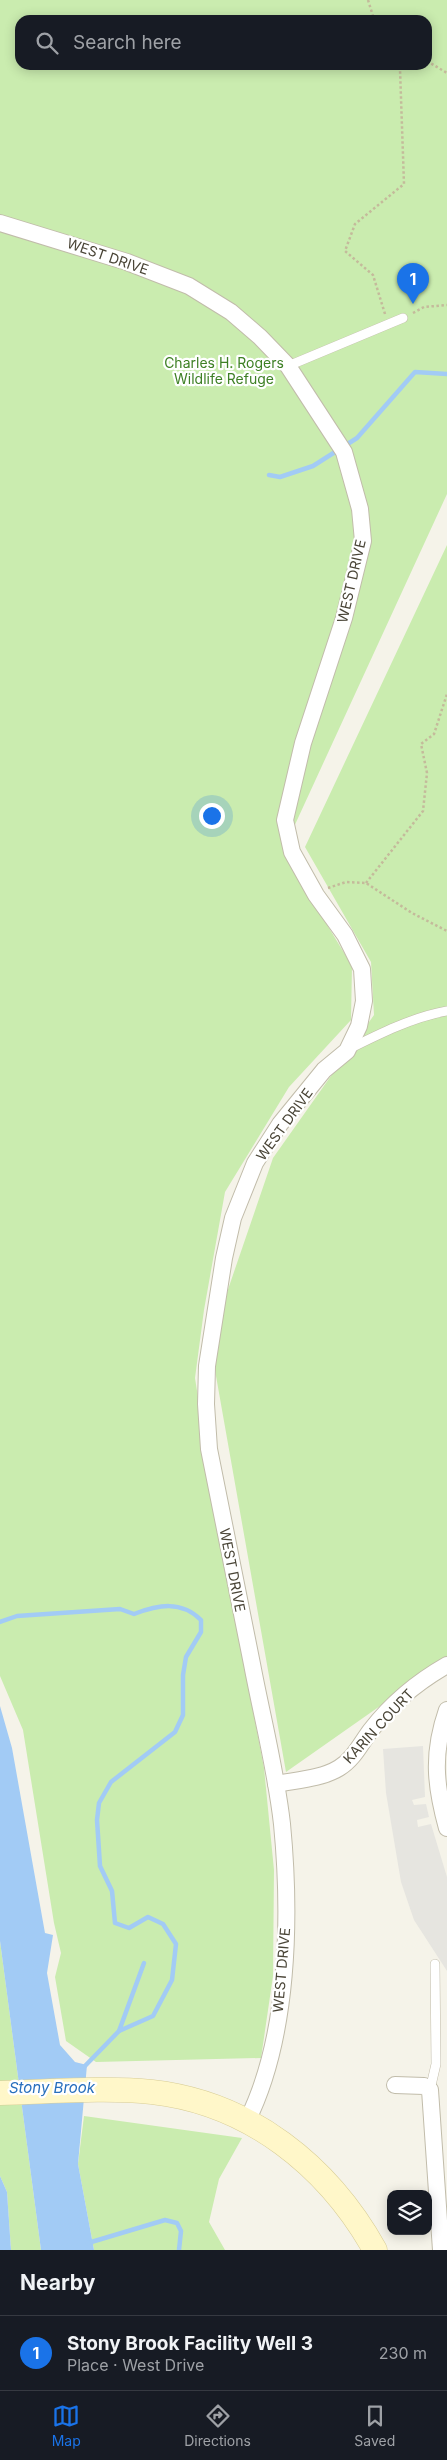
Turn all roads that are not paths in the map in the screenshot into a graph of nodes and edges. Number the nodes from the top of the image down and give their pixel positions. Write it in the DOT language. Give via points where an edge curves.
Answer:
graph roads {
  1 [pos="0,223"];
  2 [pos="403,318"];
  3 [pos="288,366"];
  4 [pos="447,1011"];
  5 [pos="347,1050"];
  6 [pos="446,1669"];
  7 [pos="447,1710"];
  8 [pos="276,1784"];
  9 [pos="447,1828"];
  10 [pos="435,1964"];
  11 [pos="395,2085"];
  12 [pos="430,2090"];
  13 [pos="2,2093"];
  14 [pos="247,2121"];
  15 [pos="375,2250"];
  16 [pos="440,2250"];
  1 -- 3 [label="street, WEST DRIVE" via="127,262 189,286 232,312"];
  2 -- 3 [label="lane"];
  3 -- 5 [label="street, WEST DRIVE" via="342,448 360,508 363,541 344,618 303,743 285,820 292,852 316,895 345,935 362,969 364,1001 361,1018"];
  4 -- 5 [label="lane, WEST DRIVE" via="377,1035"];
  5 -- 8 [label="street, WEST DRIVE" via="324,1070 255,1163 231,1226 207,1366 209,1448"];
  6 -- 8 [label="street, KARIN COURT" via="414,1687 390,1708 351,1758 339,1768 323,1775"];
  7 -- 9 [label="street" via="436,1750 436,1776"];
  8 -- 14 [label="street, WEST DRIVE" via="285,1863 284,1956 272,2050 260,2092"];
  10 -- 12 [label="lane" via="436,2064"];
  11 -- 12 [label="street" via="424,2086"];
  12 -- 16 [label="street"];
  13 -- 14 [label="main road" via="137,2091 184,2098"];
  14 -- 15 [label="main road" via="285,2144 324,2179 352,2212"];
}
